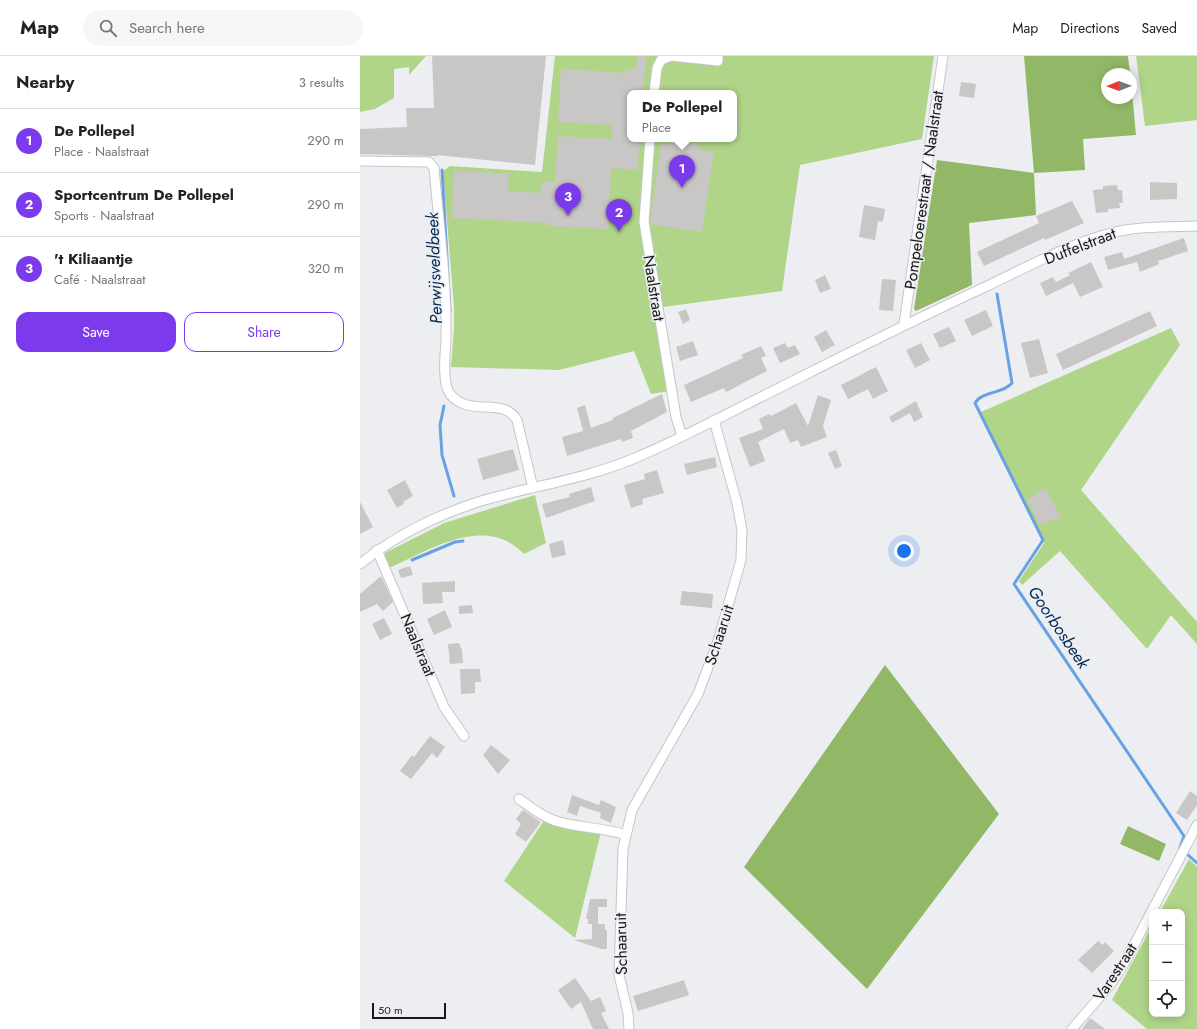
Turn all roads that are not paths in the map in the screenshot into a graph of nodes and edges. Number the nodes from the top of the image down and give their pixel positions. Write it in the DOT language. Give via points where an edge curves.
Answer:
graph roads {
  1 [pos="718,56"];
  2 [pos="943,56"];
  3 [pos="654,90"];
  4 [pos="650,142"];
  5 [pos="360,162"];
  6 [pos="1197,226"];
  7 [pos="904,324"];
  8 [pos="714,420"];
  9 [pos="682,436"];
  10 [pos="533,488"];
  11 [pos="377,550"];
  12 [pos="360,564"];
  13 [pos="464,736"];
  14 [pos="519,799"];
  15 [pos="1197,825"];
  16 [pos="626,835"];
  17 [pos="629,1029"];
  18 [pos="1072,1029"];
  1 -- 3 [label="street" via="718,62 671,56 661,60 657,68"];
  2 -- 7 [label="street, Pompeloerestraat / Naalstraat"];
  4 -- 9 [label="street, Naalstraat" via="644,222 676,417"];
  5 -- 10 [label="street" via="429,162 434,168 445,292 445,379 449,394 461,403 478,407 505,408 512,412 517,420"];
  6 -- 7 [label="street, Duffelstraat" via="1130,228 1108,234 1075,246"];
  7 -- 8 [label="street"];
  8 -- 9 [label="street"];
  8 -- 16 [label="street, Schaaruit" via="742,530 741,560 718,641 698,694 632,810"];
  9 -- 10 [label="street" via="634,459"];
  10 -- 11 [label="street" via="481,501 440,516 407,531"];
  11 -- 12 [label="street"];
  11 -- 13 [label="street, Naalstraat" via="444,707"];
  14 -- 16 [label="street" via="534,811 554,820 594,826"];
  15 -- 18 [label="street, Varestraat" via="1124,964 1110,985"];
  16 -- 17 [label="street, Schaaruit" via="620,889 619,975"];
}
